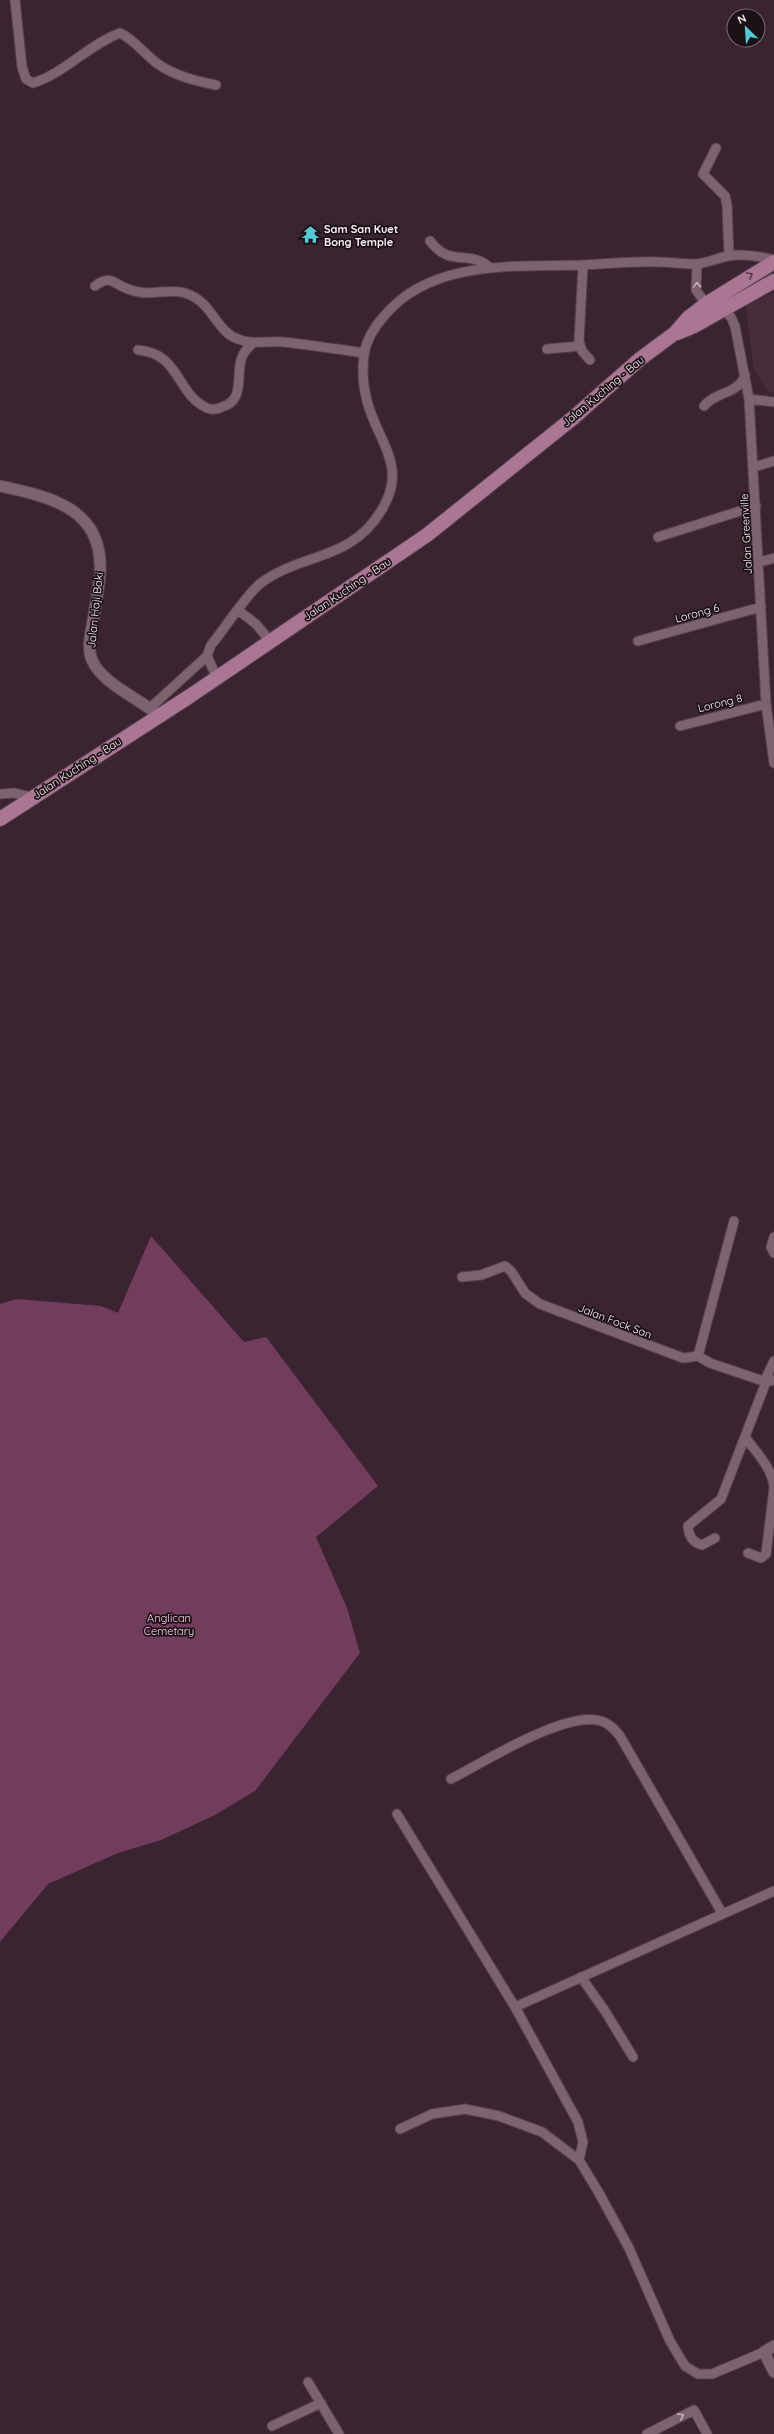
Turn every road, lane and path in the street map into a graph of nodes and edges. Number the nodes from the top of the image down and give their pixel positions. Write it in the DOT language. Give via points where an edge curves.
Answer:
graph roads {
  1 [pos="15,0"];
  2 [pos="216,84"];
  3 [pos="716,148"];
  4 [pos="430,241"];
  5 [pos="729,256"];
  6 [pos="774,261"];
  7 [pos="697,264"];
  8 [pos="583,265"];
  9 [pos="490,268"];
  10 [pos="774,281"];
  11 [pos="96,286"];
  12 [pos="706,304"];
  13 [pos="723,310"];
  14 [pos="675,333"];
  15 [pos="254,343"];
  16 [pos="580,346"];
  17 [pos="547,349"];
  18 [pos="138,350"];
  19 [pos="364,353"];
  20 [pos="590,360"];
  21 [pos="744,375"];
  22 [pos="749,399"];
  23 [pos="774,402"];
  24 [pos="704,406"];
  25 [pos="774,461"];
  26 [pos="754,467"];
  27 [pos="0,486"];
  28 [pos="756,506"];
  29 [pos="658,538"];
  30 [pos="774,558"];
  31 [pos="760,562"];
  32 [pos="761,607"];
  33 [pos="238,610"];
  34 [pos="270,641"];
  35 [pos="638,641"];
  36 [pos="207,656"];
  37 [pos="774,660"];
  38 [pos="765,663"];
  39 [pos="217,678"];
  40 [pos="766,704"];
  41 [pos="155,712"];
  42 [pos="680,726"];
  43 [pos="774,757"];
  44 [pos="0,794"];
  45 [pos="32,797"];
  46 [pos="0,819"];
  47 [pos="734,1221"];
  48 [pos="774,1237"];
  49 [pos="774,1253"];
  50 [pos="462,1277"];
  51 [pos="698,1356"];
  52 [pos="774,1361"];
  53 [pos="768,1381"];
  54 [pos="745,1437"];
  55 [pos="715,1538"];
  56 [pos="748,1553"];
  57 [pos="451,1779"];
  58 [pos="397,1814"];
  59 [pos="774,1891"];
  60 [pos="722,1913"];
  61 [pos="581,1977"];
  62 [pos="515,2007"];
  63 [pos="632,2057"];
  64 [pos="400,2128"];
  65 [pos="579,2160"];
  66 [pos="774,2346"];
  67 [pos="764,2352"];
  68 [pos="774,2372"];
  69 [pos="308,2382"];
  70 [pos="321,2403"];
  71 [pos="272,2426"];
  72 [pos="339,2434"];
  73 [pos="647,2434"];
  74 [pos="707,2434"];
  1 -- 2 [label="street" via="22,67 26,79 33,83 46,79 80,55 120,33 130,37 158,64 176,74"];
  3 -- 5 [label="street" via="703,174 725,196"];
  4 -- 9 [label="street" via="446,256 476,258"];
  5 -- 6 [label="street" via="745,255"];
  5 -- 7 [label="street"];
  12 -- 6 [label="main road, Jalan Kuching - Bau, one-way"];
  7 -- 8 [label="street" via="656,262"];
  12 -- 7 [label="street, one-way" via="696,290"];
  8 -- 9 [label="street"];
  8 -- 16 [label="street"];
  9 -- 19 [label="street" via="447,277 410,292 394,304 380,320 370,335"];
  10 -- 13 [label="main road, Jalan Kuching - Bau"];
  11 -- 15 [label="street" via="109,279 127,289 145,294 173,290 189,294 200,301 229,335"];
  12 -- 14 [label="main road, Jalan Kuching - Bau" via="688,318"];
  13 -- 14 [label="main road, Jalan Kuching - Bau"];
  13 -- 21 [label="street, Jalan Greenville" via="731,317 735,326"];
  14 -- 34 [label="main road, Jalan Kuching - Bau" via="427,535"];
  15 -- 18 [label="street" via="242,357 240,381 234,400 228,405 210,409 191,395 159,354"];
  15 -- 19 [label="street" via="301,344"];
  16 -- 17 [label="street"];
  16 -- 20 [label="street"];
  19 -- 33 [label="street" via="362,379 367,403 389,453 394,473 391,490 384,506 372,526 352,542 277,573 259,584"];
  21 -- 22 [label="street, Jalan Greenville"];
  21 -- 24 [label="street" via="742,384 732,391 710,398"];
  22 -- 23 [label="street"];
  22 -- 26 [label="street, Jalan Greenville"];
  25 -- 26 [label="street"];
  26 -- 28 [label="street, Jalan Greenville"];
  27 -- 41 [label="street, Jalan Haji Baki" via="42,495 68,506 88,523 98,549 100,572 90,646 92,660 102,674 129,696"];
  28 -- 29 [label="street"];
  28 -- 31 [label="street, Jalan Greenville"];
  30 -- 31 [label="street"];
  31 -- 32 [label="street, Jalan Greenville"];
  32 -- 35 [label="street, Lorong 6"];
  32 -- 38 [label="street, Jalan Greenville"];
  33 -- 34 [label="street" via="256,624"];
  33 -- 36 [label="street" via="211,645"];
  34 -- 39 [label="main road, Jalan Kuching - Bau"];
  36 -- 39 [label="street"];
  36 -- 41 [label="street"];
  37 -- 38 [label="street"];
  38 -- 40 [label="street, Jalan Greenville"];
  39 -- 41 [label="main road, Jalan Kuching - Bau"];
  40 -- 42 [label="street, Lorong 8"];
  40 -- 43 [label="street, Jalan Greenville"];
  41 -- 45 [label="main road, Jalan Kuching - Bau"];
  44 -- 45 [label="street" via="14,793"];
  45 -- 46 [label="main road, Jalan Kuching - Bau"];
  47 -- 51 [label="street"];
  48 -- 49 [label="street" via="771,1246"];
  50 -- 51 [label="street, Jalan Fock San" via="481,1275 505,1266 529,1297 557,1313 683,1358"];
  51 -- 53 [label="street, Jalan Fock San" via="710,1363"];
  52 -- 53 [label="street"];
  53 -- 54 [label="street"];
  54 -- 55 [label="street" via="721,1499 688,1526 688,1534 695,1543 702,1545"];
  54 -- 56 [label="street" via="767,1467 774,1488 766,1554 761,1558"];
  57 -- 60 [label="street" via="551,1728 585,1719 602,1721 620,1736"];
  58 -- 62 [label="street"];
  59 -- 60 [label="street"];
  60 -- 61 [label="street"];
  61 -- 62 [label="street"];
  61 -- 63 [label="street"];
  62 -- 65 [label="street" via="578,2122 582,2142"];
  64 -- 65 [label="street" via="432,2114 465,2110 499,2116 542,2132"];
  65 -- 67 [label="street" via="629,2248 670,2341 685,2366 698,2374 712,2374"];
  66 -- 67 [label="street"];
  67 -- 68 [label="street"];
  69 -- 70 [label="street"];
  70 -- 71 [label="street"];
  70 -- 72 [label="street"];
  73 -- 74 [label="street, one-way" via="694,2410"];
}
